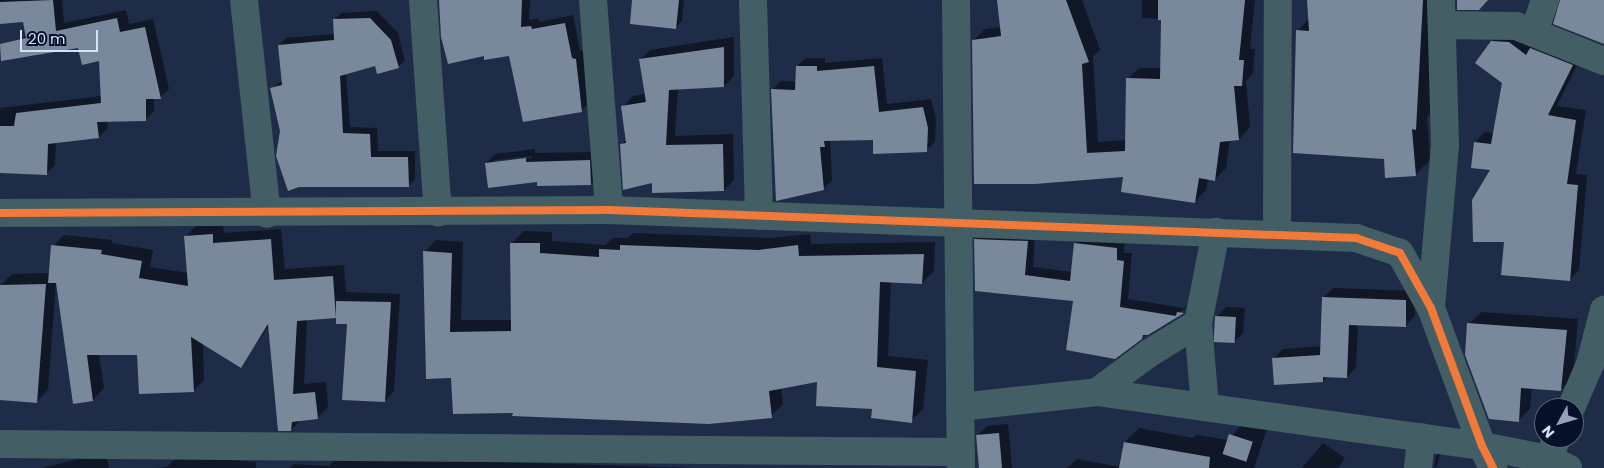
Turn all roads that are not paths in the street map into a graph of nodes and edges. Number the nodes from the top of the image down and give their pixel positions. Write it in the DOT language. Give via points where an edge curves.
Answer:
graph roads {
  1 [pos="244,0"];
  2 [pos="423,0"];
  3 [pos="593,0"];
  4 [pos="753,0"];
  5 [pos="956,0"];
  6 [pos="1278,0"];
  7 [pos="1545,0"];
  8 [pos="1442,12"];
  9 [pos="1534,32"];
  10 [pos="1604,61"];
  11 [pos="609,210"];
  12 [pos="438,212"];
  13 [pos="0,213"];
  14 [pos="267,214"];
  15 [pos="759,216"];
  16 [pos="956,223"];
  17 [pos="1216,232"];
  18 [pos="1276,235"];
  19 [pos="1432,308"];
  20 [pos="1604,310"];
  21 [pos="1198,323"];
  22 [pos="1097,392"];
  23 [pos="1575,398"];
  24 [pos="960,407"];
  25 [pos="1205,407"];
  26 [pos="1421,437"];
  27 [pos="16,452"];
  28 [pos="1558,455"];
  29 [pos="1488,457"];
  30 [pos="718,459"];
  31 [pos="961,460"];
  32 [pos="1418,468"];
  1 -- 14 [label="street"];
  2 -- 12 [label="street"];
  3 -- 11 [label="street"];
  4 -- 15 [label="street"];
  5 -- 16 [label="street"];
  6 -- 18 [label="street"];
  7 -- 9 [label="street"];
  8 -- 9 [label="street"];
  8 -- 19 [label="street" via="1445,145"];
  9 -- 10 [label="street"];
  11 -- 12 [label="street"];
  11 -- 15 [label="street"];
  12 -- 14 [label="street"];
  13 -- 14 [label="street"];
  15 -- 16 [label="street"];
  16 -- 17 [label="street"];
  16 -- 24 [label="street"];
  17 -- 18 [label="street"];
  17 -- 21 [label="street"];
  18 -- 19 [label="street" via="1356,238 1400,253"];
  19 -- 29 [label="street"];
  20 -- 23 [label="street" via="1590,364"];
  21 -- 22 [label="street" via="1148,354"];
  21 -- 25 [label="street"];
  22 -- 24 [label="street"];
  22 -- 25 [label="street"];
  24 -- 31 [label="street"];
  25 -- 26 [label="street"];
  26 -- 29 [label="street"];
  26 -- 32 [label="street"];
  27 -- 30 [label="street"];
  28 -- 29 [label="street"];
  30 -- 31 [label="street"];
}
